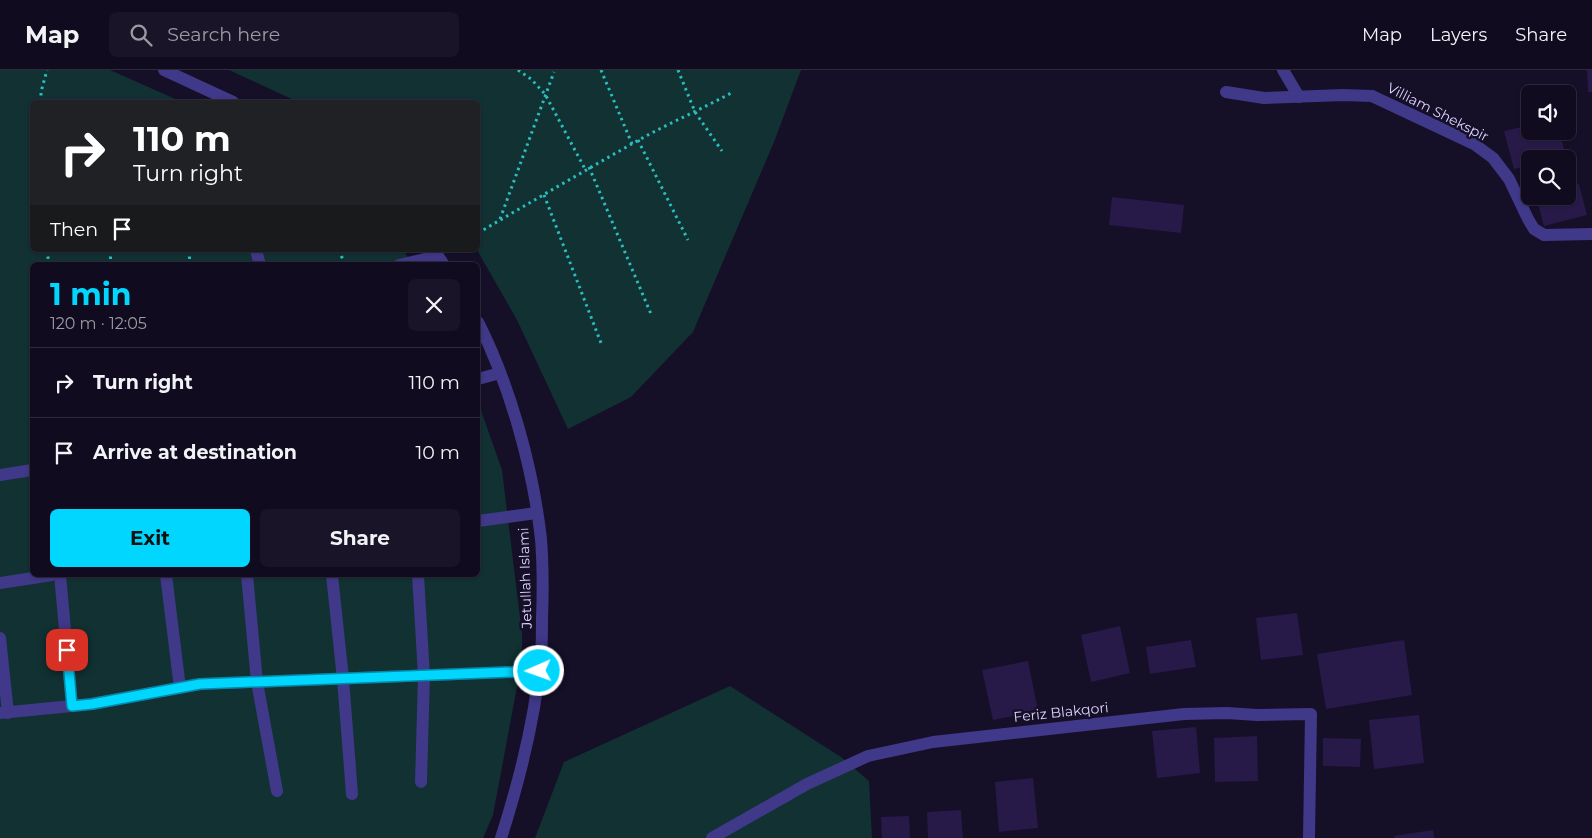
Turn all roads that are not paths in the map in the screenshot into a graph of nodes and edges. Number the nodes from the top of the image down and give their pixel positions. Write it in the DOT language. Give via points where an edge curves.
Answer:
graph roads {
  1 [pos="164,70"];
  2 [pos="1283,70"];
  3 [pos="1226,92"];
  4 [pos="1299,97"];
  5 [pos="229,100"];
  6 [pos="1592,234"];
  7 [pos="439,257"];
  8 [pos="414,262"];
  9 [pos="480,327"];
  10 [pos="500,373"];
  11 [pos="480,378"];
  12 [pos="30,470"];
  13 [pos="0,475"];
  14 [pos="536,513"];
  15 [pos="480,521"];
  16 [pos="40,577"];
  17 [pos="60,577"];
  18 [pos="166,577"];
  19 [pos="247,577"];
  20 [pos="332,577"];
  21 [pos="418,577"];
  22 [pos="0,584"];
  23 [pos="0,638"];
  24 [pos="539,671"];
  25 [pos="424,676"];
  26 [pos="343,679"];
  27 [pos="257,682"];
  28 [pos="180,688"];
  29 [pos="72,706"];
  30 [pos="4,713"];
  31 [pos="421,782"];
  32 [pos="277,791"];
  33 [pos="352,794"];
  34 [pos="501,838"];
  35 [pos="712,838"];
  36 [pos="1310,838"];
  1 -- 5 [label="street"];
  2 -- 4 [label="street"];
  3 -- 4 [label="street, Villiam Shekspir" via="1264,98"];
  4 -- 6 [label="street, Villiam Shekspir" via="1372,96 1474,144 1493,158 1509,179 1534,230 1544,235"];
  7 -- 8 [label="street"];
  9 -- 10 [label="street, Jetullah Islami"];
  10 -- 11 [label="street"];
  10 -- 14 [label="street, Jetullah Islami" via="532,482"];
  12 -- 13 [label="street"];
  14 -- 15 [label="street"];
  14 -- 24 [label="street, Jetullah Islami" via="541,540"];
  16 -- 22 [label="street"];
  17 -- 29 [label="street"];
  18 -- 28 [label="street"];
  19 -- 27 [label="street"];
  20 -- 26 [label="street"];
  21 -- 25 [label="street"];
  23 -- 30 [label="street"];
  24 -- 25 [label="street"];
  24 -- 34 [label="street, Jetullah Islami" via="520,776"];
  25 -- 26 [label="street"];
  25 -- 31 [label="street"];
  26 -- 27 [label="street"];
  26 -- 33 [label="street"];
  27 -- 28 [label="street"];
  27 -- 32 [label="street"];
  28 -- 29 [label="street"];
  29 -- 30 [label="street"];
  35 -- 36 [label="street, Feriz Blakqori" via="806,784 868,756 933,742 1184,714 1227,713 1311,714"];
}
